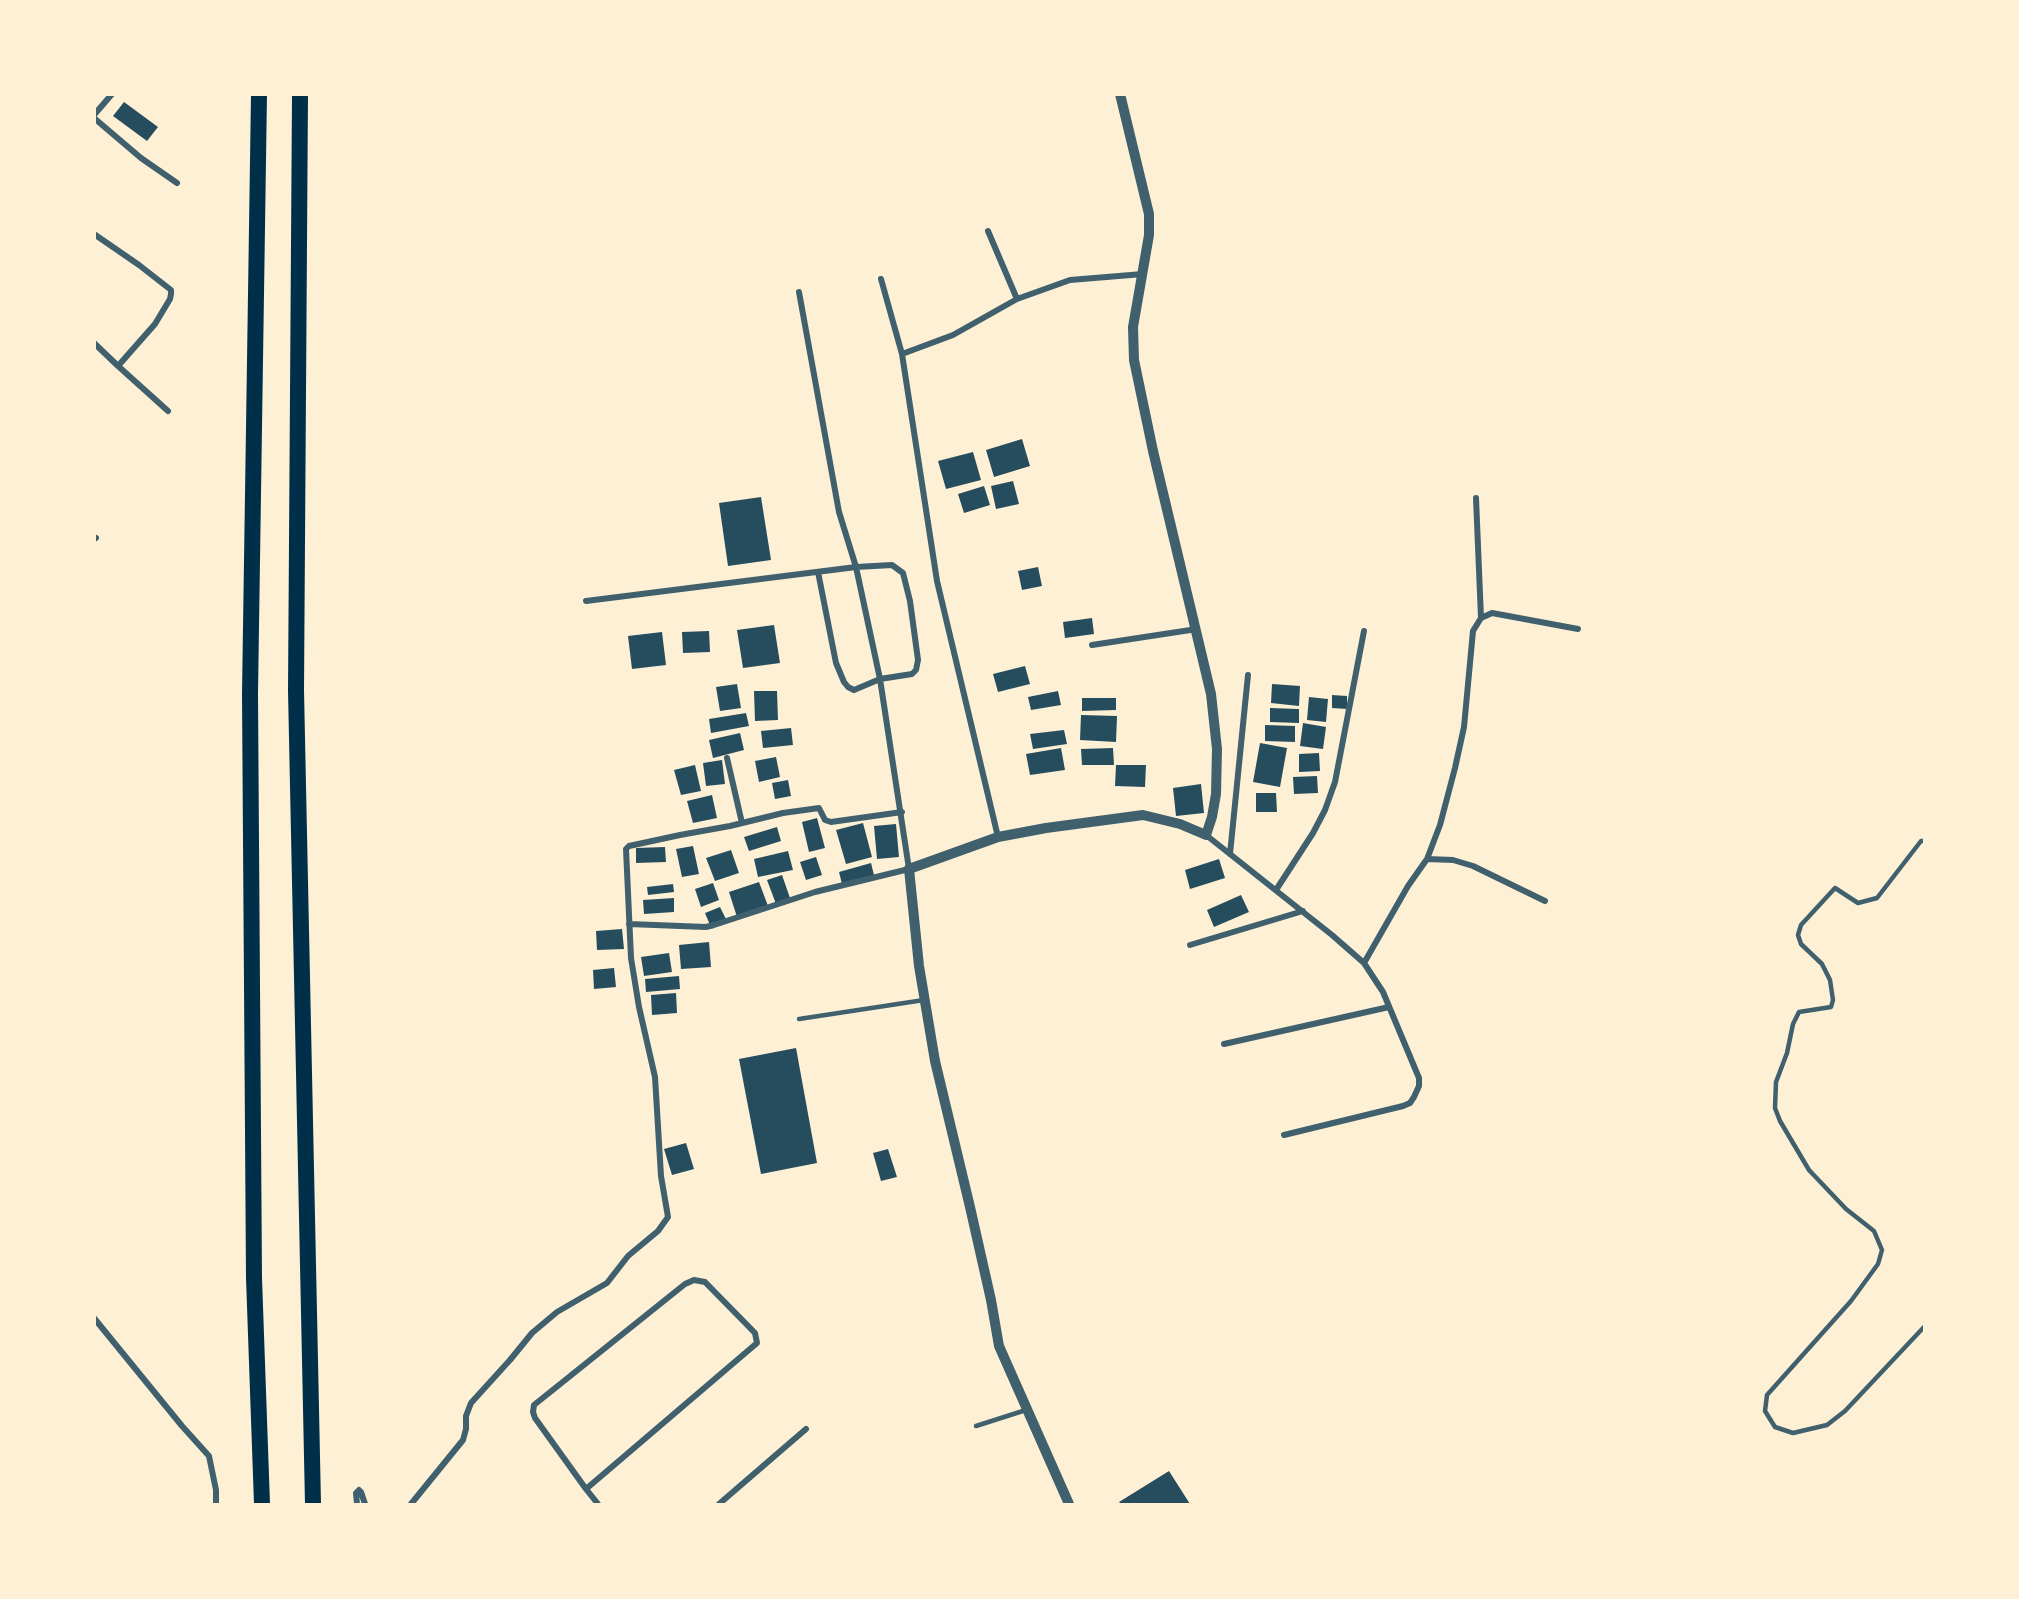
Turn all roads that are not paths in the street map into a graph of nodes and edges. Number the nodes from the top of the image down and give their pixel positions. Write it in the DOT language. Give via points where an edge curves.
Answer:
graph roads {
  1 [pos="112,94"];
  2 [pos="259,94"];
  3 [pos="300,94"];
  4 [pos="1120,94"];
  5 [pos="94,116"];
  6 [pos="177,183"];
  7 [pos="988,231"];
  8 [pos="94,234"];
  9 [pos="1143,274"];
  10 [pos="881,279"];
  11 [pos="799,292"];
  12 [pos="1017,299"];
  13 [pos="94,343"];
  14 [pos="902,354"];
  15 [pos="118,366"];
  16 [pos="168,411"];
  17 [pos="1476,498"];
  18 [pos="855,567"];
  19 [pos="818,572"];
  20 [pos="586,601"];
  21 [pos="1481,618"];
  22 [pos="1197,629"];
  23 [pos="1578,629"];
  24 [pos="1364,631"];
  25 [pos="1092,645"];
  26 [pos="1248,675"];
  27 [pos="880,679"];
  28 [pos="727,758"];
  29 [pos="902,812"];
  30 [pos="742,823"];
  31 [pos="1206,835"];
  32 [pos="998,837"];
  33 [pos="1924,841"];
  34 [pos="1230,854"];
  35 [pos="1427,859"];
  36 [pos="909,869"];
  37 [pos="1276,890"];
  38 [pos="1545,901"];
  39 [pos="1303,911"];
  40 [pos="629,924"];
  41 [pos="1190,945"];
  42 [pos="1364,963"];
  43 [pos="924,1000"];
  44 [pos="1389,1007"];
  45 [pos="799,1019"];
  46 [pos="1224,1044"];
  47 [pos="1284,1135"];
  48 [pos="94,1318"];
  49 [pos="1924,1327"];
  50 [pos="1026,1410"];
  51 [pos="976,1426"];
  52 [pos="806,1429"];
  53 [pos="586,1489"];
  54 [pos="216,1504"];
  55 [pos="262,1504"];
  56 [pos="313,1504"];
  57 [pos="357,1504"];
  58 [pos="365,1504"];
  59 [pos="411,1504"];
  60 [pos="598,1504"];
  61 [pos="719,1504"];
  62 [pos="1069,1504"];
  1 -- 5 [label="street"];
  2 -- 55 [label="highway" via="250,706 254,1278"];
  3 -- 56 [label="highway" via="296,690"];
  4 -- 9 [label="street" via="1149,214"];
  5 -- 6 [label="street" via="141,158"];
  7 -- 12 [label="street"];
  8 -- 15 [label="street" via="171,290 155,324"];
  9 -- 12 [label="street" via="1070,280"];
  9 -- 22 [label="street" via="1133,327 1134,360"];
  10 -- 14 [label="street"];
  11 -- 18 [label="street" via="839,512"];
  12 -- 14 [label="street" via="953,335"];
  13 -- 15 [label="street"];
  14 -- 32 [label="street" via="937,581"];
  15 -- 16 [label="street"];
  17 -- 21 [label="street"];
  18 -- 19 [label="street"];
  18 -- 27 [label="street"];
  18 -- 27 [label="street" via="892,565 905,579 918,660 916,670"];
  19 -- 20 [label="street"];
  19 -- 27 [label="street" via="836,663 844,682 854,690"];
  21 -- 23 [label="street" via="1492,613"];
  21 -- 35 [label="street" via="1473,632 1464,727 1455,768"];
  22 -- 25 [label="street"];
  22 -- 31 [label="street" via="1211,694 1216,750 1216,794"];
  24 -- 37 [label="street" via="1335,782 1313,833"];
  26 -- 34 [label="street"];
  27 -- 29 [label="street"];
  28 -- 30 [label="street"];
  29 -- 30 [label="street" via="831,822 825,820 819,808"];
  29 -- 36 [label="street"];
  30 -- 40 [label="street" via="629,846"];
  31 -- 32 [label="street" via="1143,815"];
  31 -- 34 [label="street"];
  32 -- 36 [label="street"];
  33 -- 49 [label="lane" via="1877,898 1858,903 1835,888 1801,925 1798,935 1801,944 1822,964 1833,1000 1831,1007 1799,1012 1776,1082 1775,1108 1809,1170 1874,1232 1882,1250 1878,1264 1851,1301 1767,1395 1765,1411 1775,1427 1793,1433 1827,1425"];
  34 -- 37 [label="street"];
  35 -- 38 [label="street" via="1454,860 1473,866"];
  35 -- 42 [label="street"];
  36 -- 40 [label="street" via="815,892 706,927"];
  36 -- 43 [label="street"];
  37 -- 39 [label="street"];
  39 -- 41 [label="street"];
  39 -- 42 [label="street"];
  40 -- 59 [label="street" via="631,958 655,1077 661,1176 668,1217 607,1283 557,1312 532,1333 471,1403 463,1440"];
  42 -- 44 [label="street"];
  43 -- 45 [label="lane"];
  43 -- 50 [label="street" via="999,1346"];
  44 -- 46 [label="street"];
  44 -- 47 [label="street" via="1419,1078 1410,1103"];
  48 -- 54 [label="street" via="209,1456"];
  50 -- 51 [label="lane"];
  50 -- 62 [label="street"];
  52 -- 61 [label="street"];
  53 -- 53 [label="street" via="757,1343 755,1333 705,1282 694,1280 685,1284 534,1405 535,1418"];
  53 -- 60 [label="street"];
  57 -- 58 [label="street" via="359,1490"];
}
